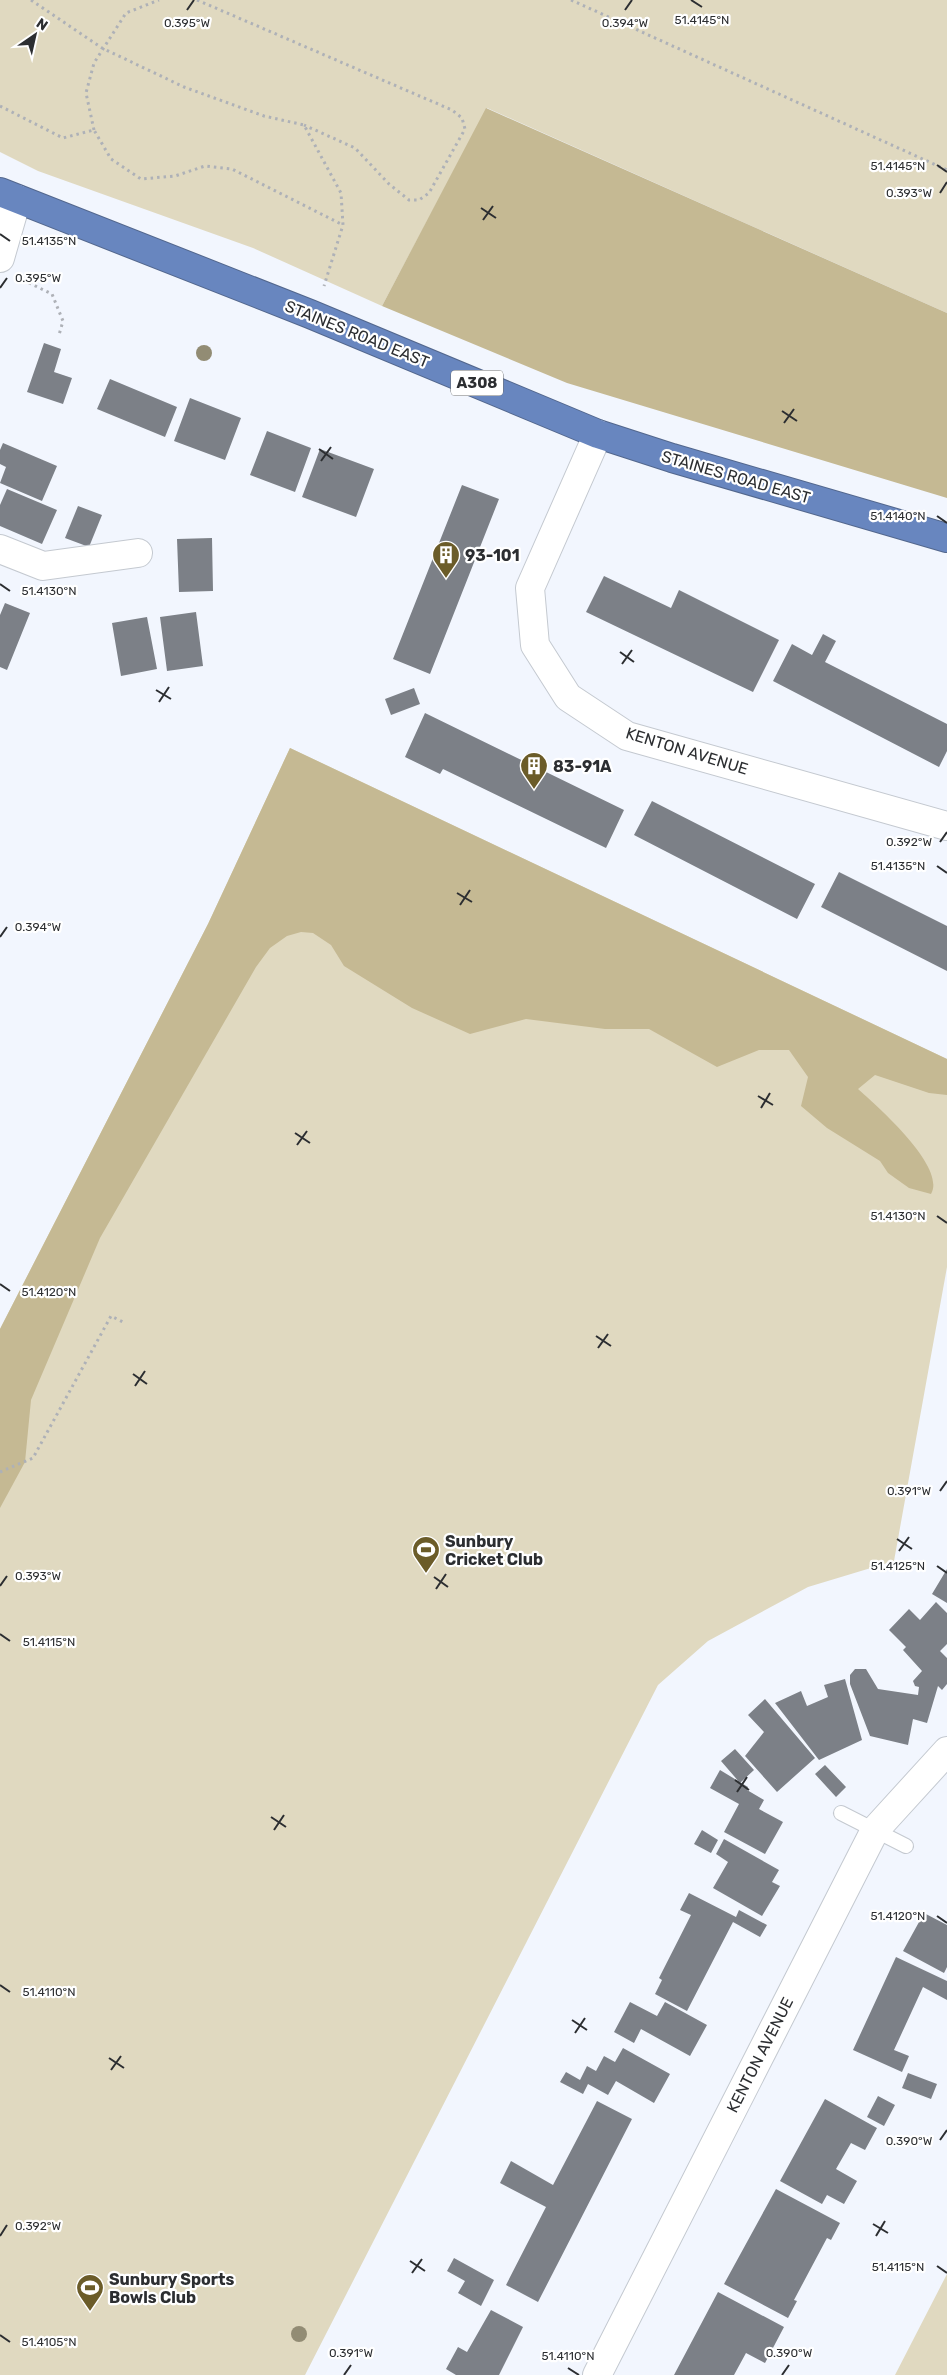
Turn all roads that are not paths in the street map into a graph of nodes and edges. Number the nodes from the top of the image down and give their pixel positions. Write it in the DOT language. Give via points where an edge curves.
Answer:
graph roads {
  1 [pos="9,195"];
  2 [pos="9,268"];
  3 [pos="598,434"];
  4 [pos="947,538"];
  5 [pos="0,548"];
  6 [pos="138,553"];
  7 [pos="947,826"];
  8 [pos="947,1751"];
  9 [pos="841,1813"];
  10 [pos="875,1830"];
  11 [pos="906,1846"];
  12 [pos="597,2375"];
  1 -- 2 [label="street"];
  1 -- 3 [label="highway, STAINES ROAD EAST / A308" via="310,314"];
  3 -- 4 [label="highway, STAINES ROAD EAST / A308"];
  3 -- 7 [label="street, KENTON AVENUE" via="530,588 535,645 568,697 627,736"];
  5 -- 6 [label="street" via="43,566"];
  8 -- 10 [label="street, KENTON AVENUE"];
  9 -- 10 [label="lane"];
  10 -- 11 [label="lane"];
  10 -- 12 [label="street, KENTON AVENUE"];
}
